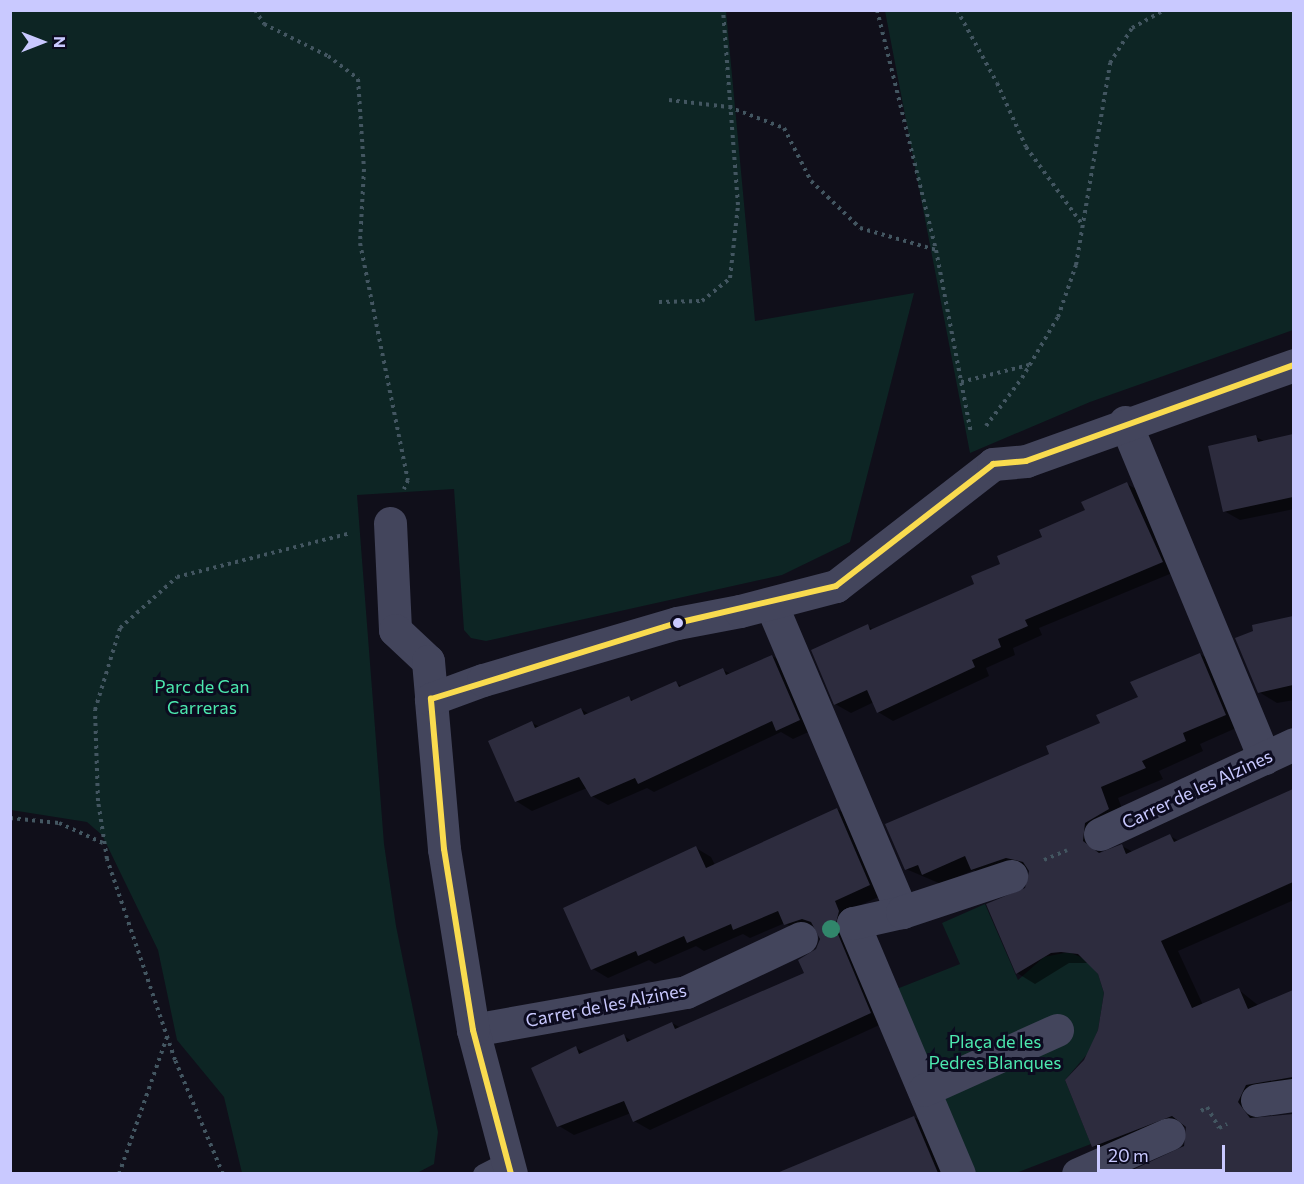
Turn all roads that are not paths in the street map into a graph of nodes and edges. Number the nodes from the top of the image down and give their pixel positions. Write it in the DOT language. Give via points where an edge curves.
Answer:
graph roads {
  1 [pos="1293,365"];
  2 [pos="1125,422"];
  3 [pos="390,523"];
  4 [pos="771,604"];
  5 [pos="431,699"];
  6 [pos="1293,744"];
  7 [pos="1264,758"];
  8 [pos="1100,834"];
  9 [pos="1011,876"];
  10 [pos="902,912"];
  11 [pos="801,938"];
  12 [pos="473,1030"];
  13 [pos="1057,1030"];
  14 [pos="924,1090"];
  15 [pos="1293,1095"];
  16 [pos="1246,1110"];
  17 [pos="1168,1134"];
  18 [pos="500,1170"];
  19 [pos="959,1173"];
  20 [pos="1078,1173"];
  1 -- 2 [label="street"];
  2 -- 4 [label="street" via="1026,461 993,464 836,586"];
  2 -- 7 [label="street"];
  3 -- 5 [label="street" via="395,630 428,661"];
  4 -- 5 [label="street" via="676,623"];
  4 -- 10 [label="street"];
  5 -- 12 [label="street" via="444,849"];
  6 -- 7 [label="street, Carrer de les Alzines"];
  7 -- 8 [label="street, Carrer de les Alzines"];
  9 -- 10 [label="street"];
  10 -- 14 [label="street" via="853,923"];
  11 -- 12 [label="street, Carrer de les Alzines" via="687,992"];
  12 -- 18 [label="street"];
  13 -- 14 [label="street"];
  14 -- 19 [label="street"];
  15 -- 16 [label="street"];
  17 -- 20 [label="street"];
}
